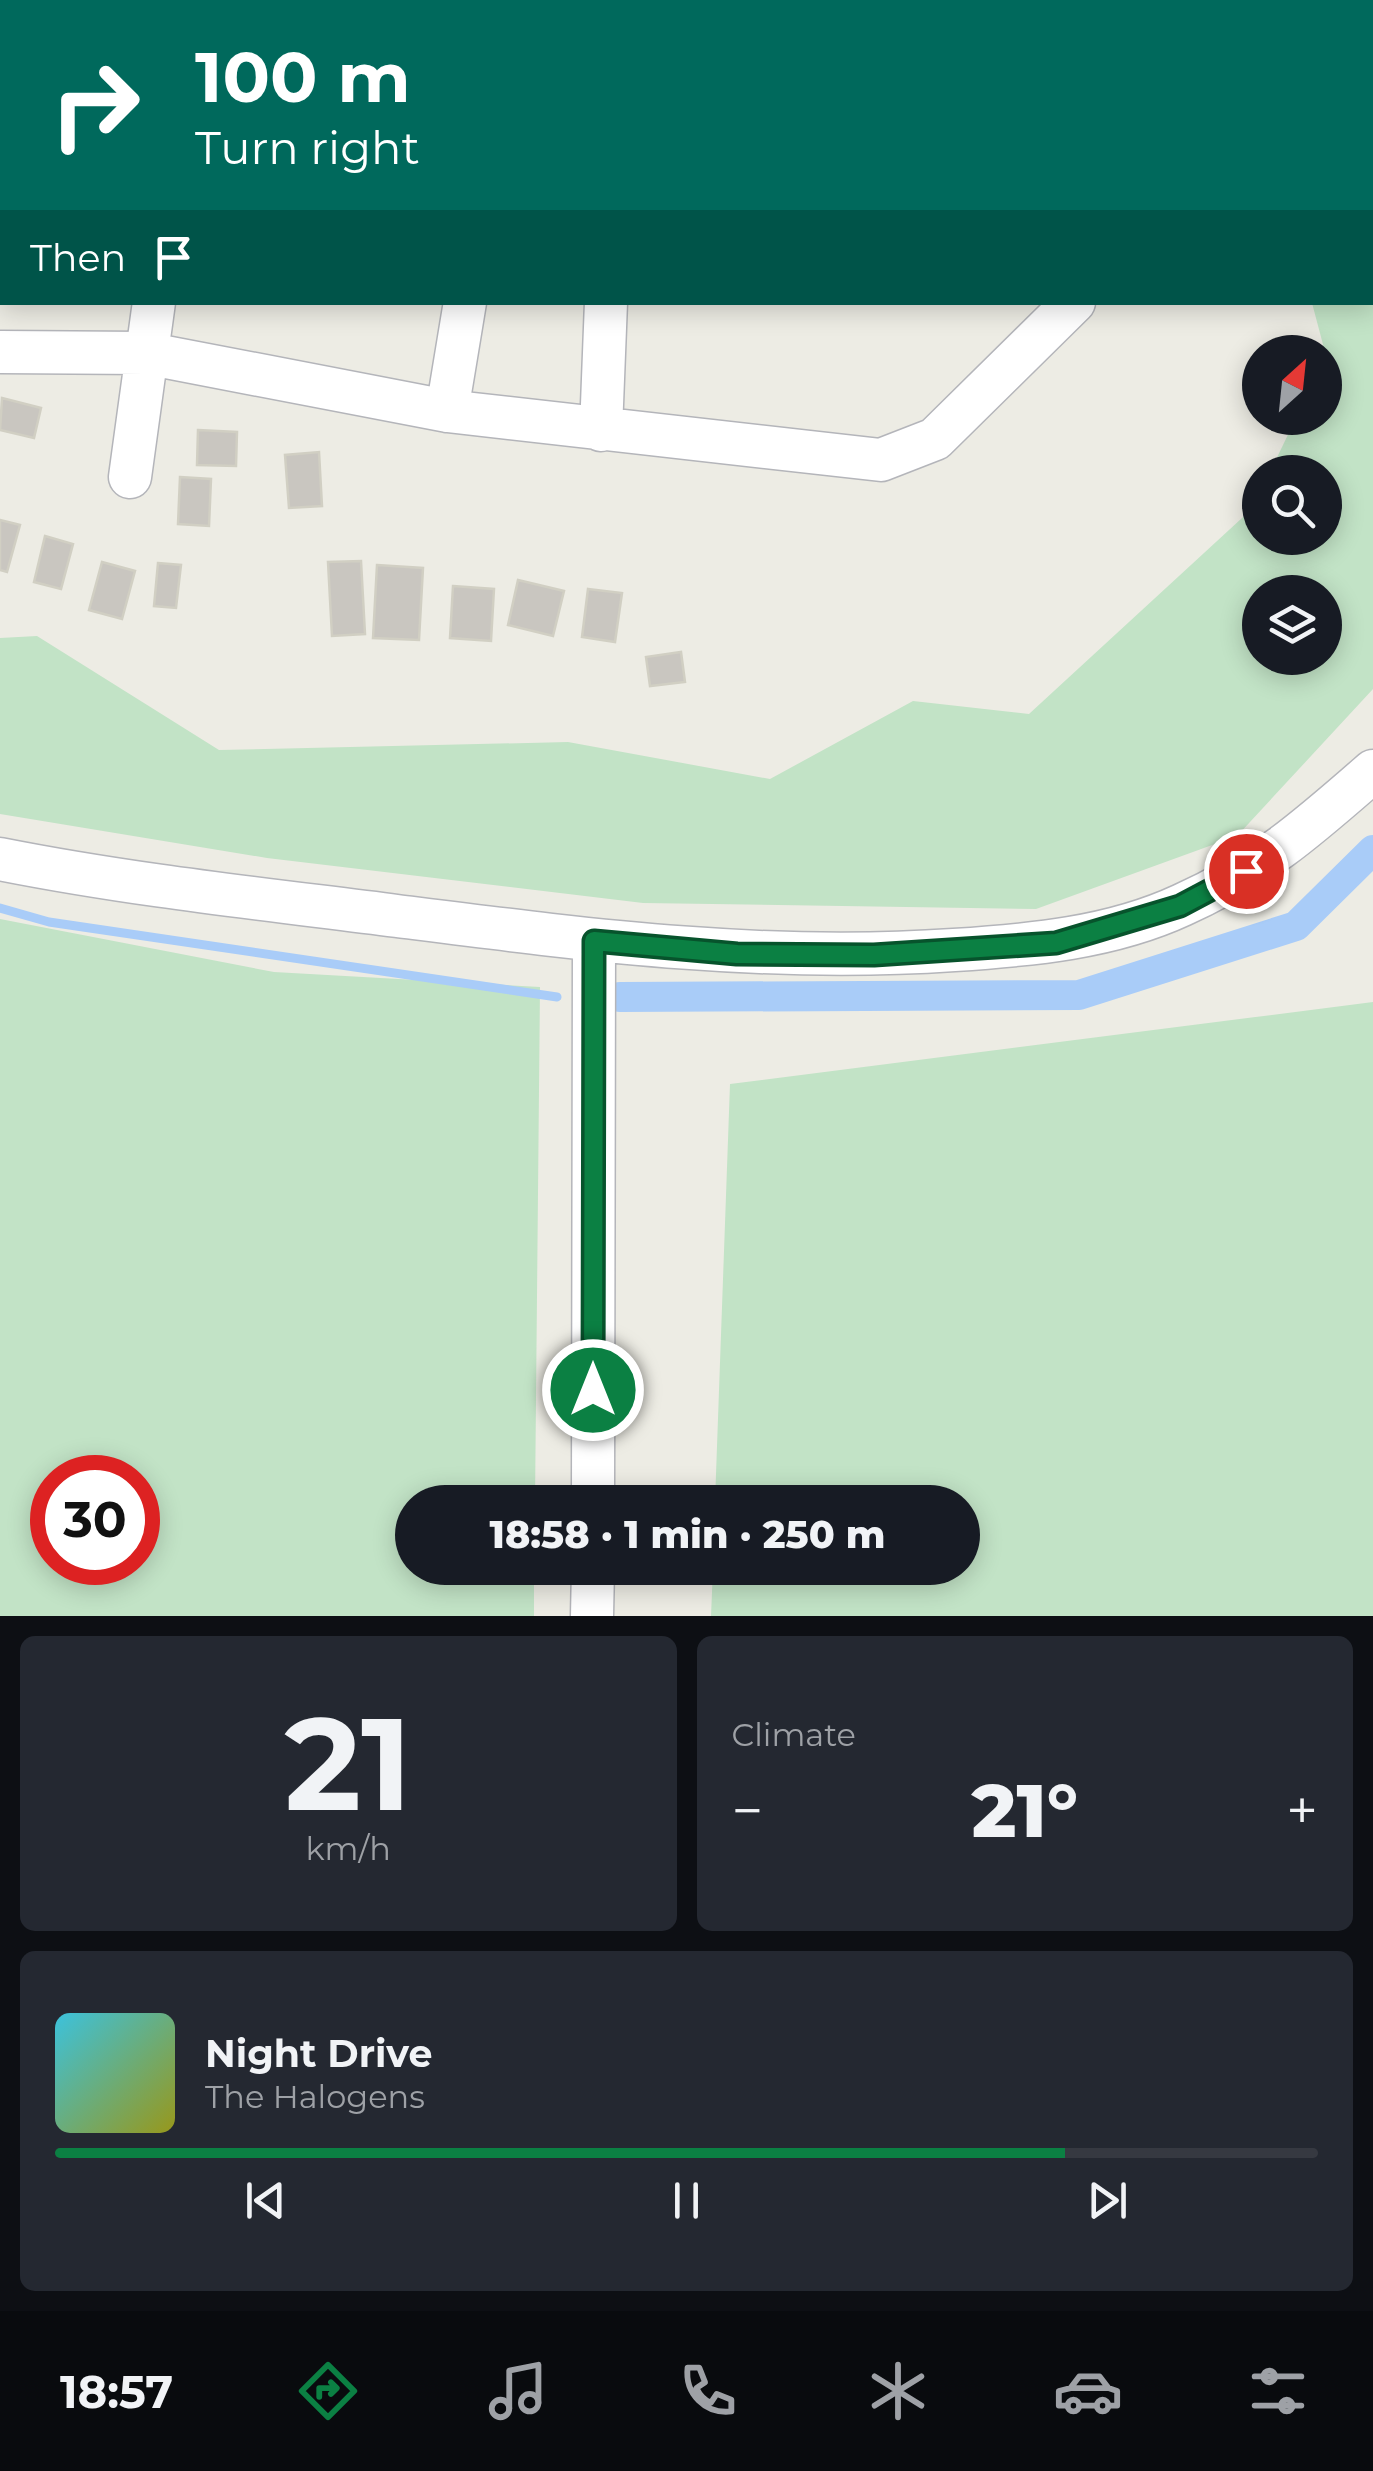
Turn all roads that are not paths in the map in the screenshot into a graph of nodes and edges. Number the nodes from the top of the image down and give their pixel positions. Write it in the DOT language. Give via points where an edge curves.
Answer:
graph roads {
  1 [pos="153,305"];
  2 [pos="464,305"];
  3 [pos="606,305"];
  4 [pos="1071,305"];
  5 [pos="0,352"];
  6 [pos="144,353"];
  7 [pos="447,411"];
  8 [pos="601,430"];
  9 [pos="130,477"];
  10 [pos="1373,771"];
  11 [pos="0,859"];
  12 [pos="594,941"];
  13 [pos="593,1485"];
  14 [pos="592,1585"];
  15 [pos="592,1616"];
  1 -- 6 [label="street"];
  2 -- 7 [label="street"];
  3 -- 8 [label="street"];
  4 -- 8 [label="street" via="935,439 881,460"];
  5 -- 6 [label="street"];
  6 -- 7 [label="street"];
  6 -- 9 [label="street"];
  7 -- 8 [label="street"];
  10 -- 12 [label="street" via="1279,854 1180,906 1056,943 854,955 737,954"];
  11 -- 12 [label="street" via="85,876"];
  12 -- 13 [label="street"];
  14 -- 15 [label="street"];
}
